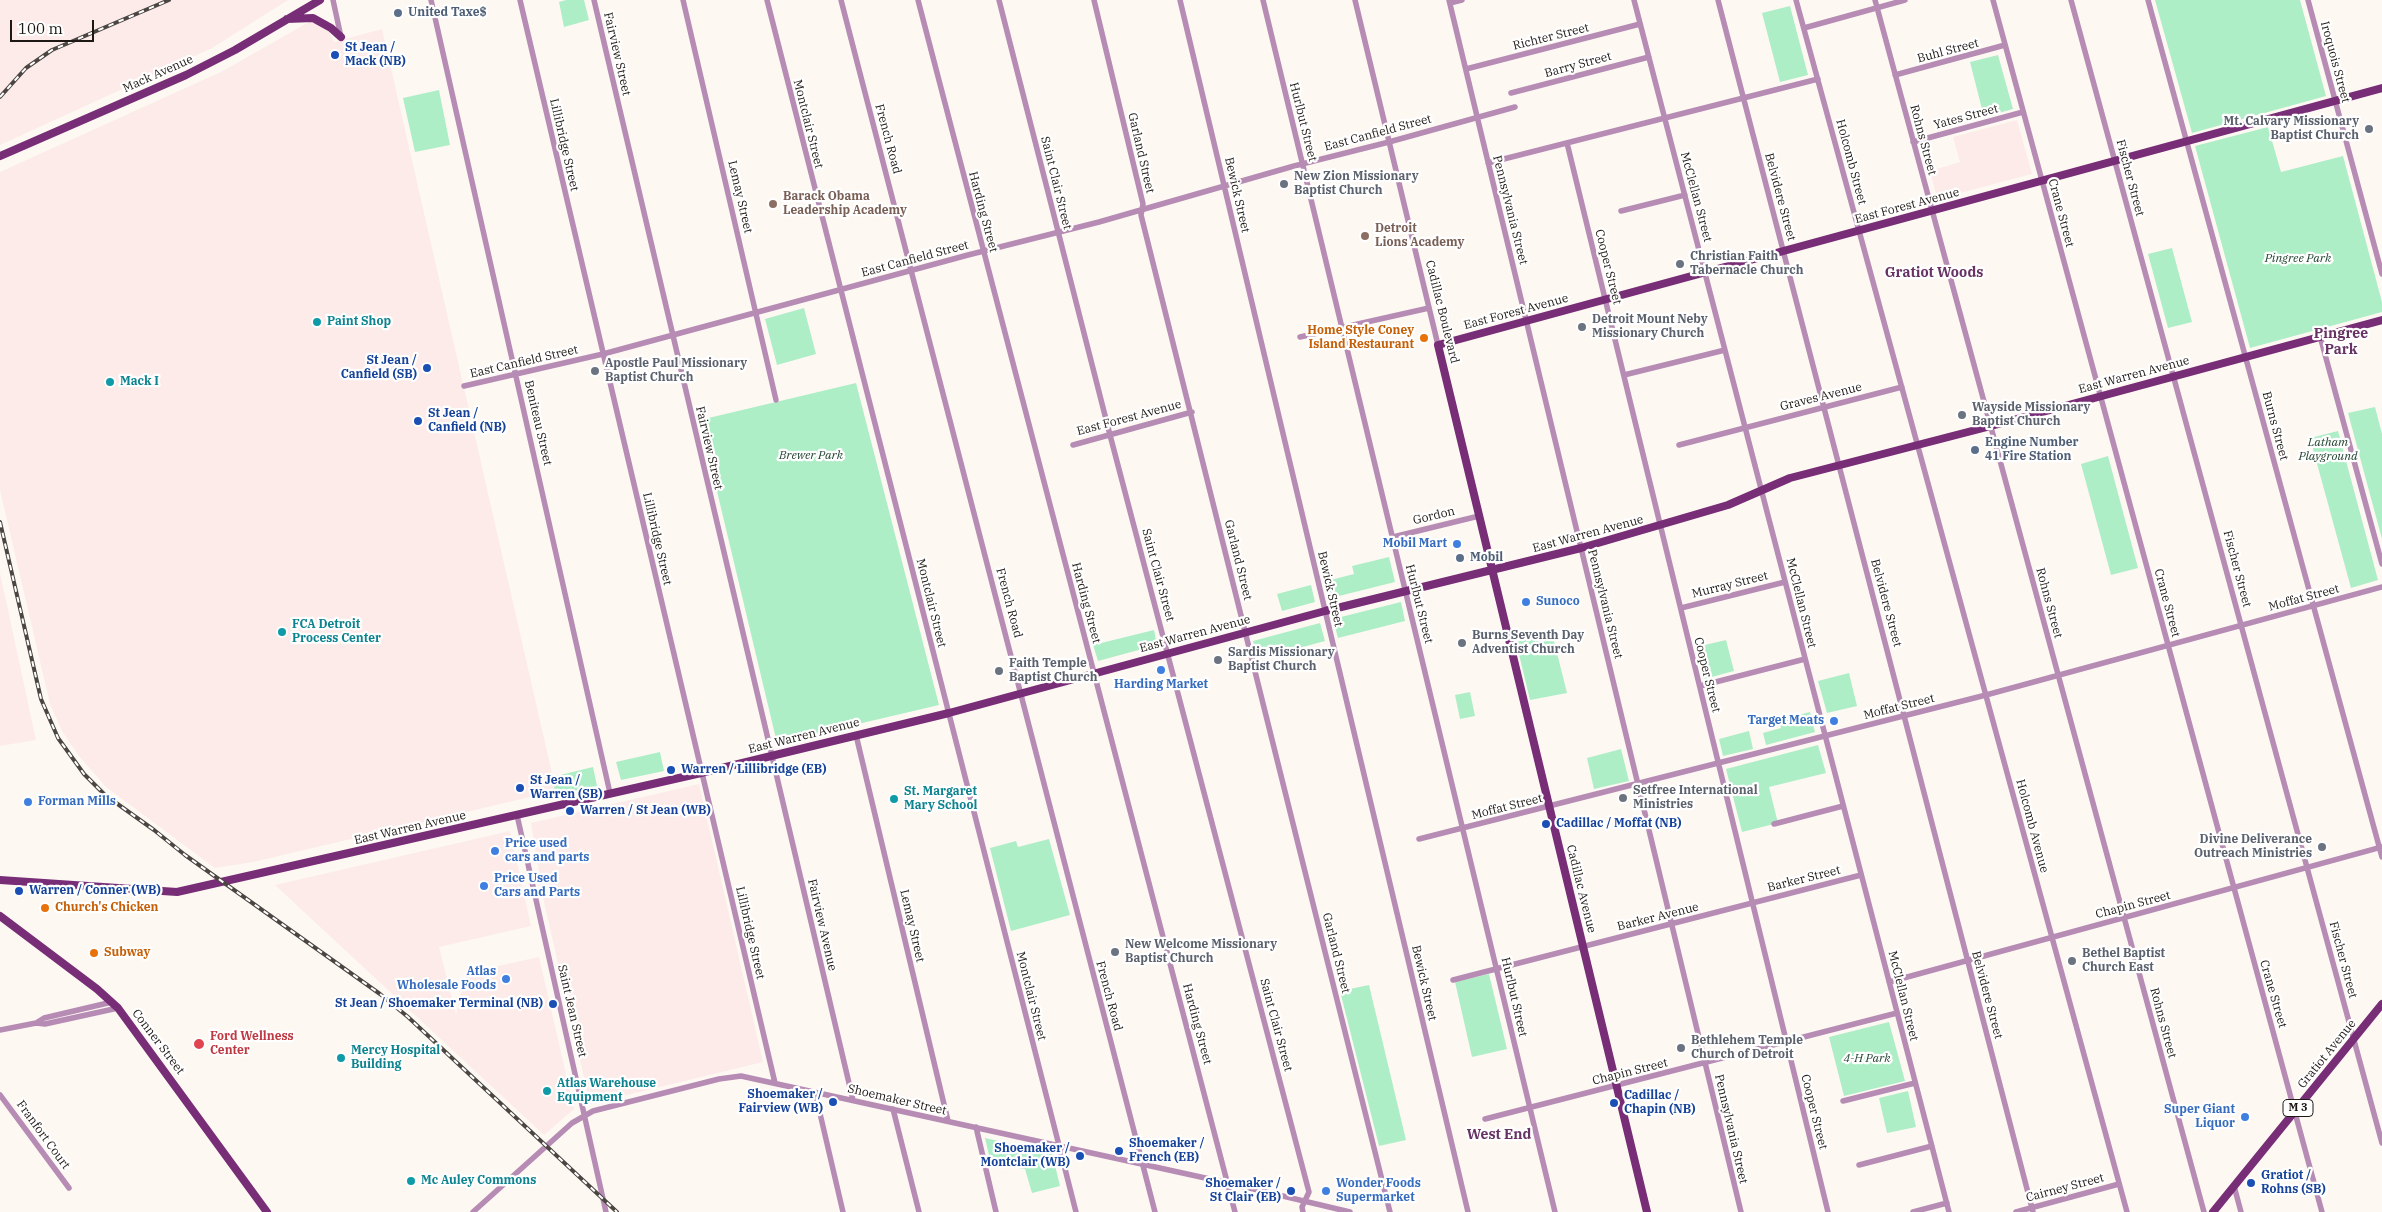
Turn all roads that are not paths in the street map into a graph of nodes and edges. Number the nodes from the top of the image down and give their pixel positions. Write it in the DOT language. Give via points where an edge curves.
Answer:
graph roads {
  1 [pos="320,0"];
  2 [pos="333,0"];
  3 [pos="430,0"];
  4 [pos="520,0"];
  5 [pos="594,0"];
  6 [pos="684,0"];
  7 [pos="766,0"];
  8 [pos="841,0"];
  9 [pos="918,0"];
  10 [pos="999,0"];
  11 [pos="1094,0"];
  12 [pos="1180,0"];
  13 [pos="1264,0"];
  14 [pos="1355,0"];
  15 [pos="1462,0"];
  16 [pos="1634,0"];
  17 [pos="1718,0"];
  18 [pos="1796,0"];
  19 [pos="1875,0"];
  20 [pos="1905,0"];
  21 [pos="1993,0"];
  22 [pos="2071,0"];
  23 [pos="2148,0"];
  24 [pos="2308,0"];
  25 [pos="1449,2"];
  26 [pos="1877,8"];
  27 [pos="285,19"];
  28 [pos="1640,24"];
  29 [pos="1804,28"];
  30 [pos="341,38"];
  31 [pos="2005,46"];
  32 [pos="1649,57"];
  33 [pos="1466,69"];
  34 [pos="1895,75"];
  35 [pos="1818,78"];
  36 [pos="2382,88"];
  37 [pos="1512,93"];
  38 [pos="1744,97"];
  39 [pos="2335,101"];
  40 [pos="1515,107"];
  41 [pos="2023,112"];
  42 [pos="1477,117"];
  43 [pos="1665,118"];
  44 [pos="1389,142"];
  45 [pos="1567,142"];
  46 [pos="1914,142"];
  47 [pos="2187,142"];
  48 [pos="3,155"];
  49 [pos="2115,161"];
  50 [pos="1488,163"];
  51 [pos="1303,164"];
  52 [pos="2042,181"];
  53 [pos="1224,185"];
  54 [pos="1685,195"];
  55 [pos="1143,209"];
  56 [pos="1621,211"];
  57 [pos="1932,211"];
  58 [pos="1859,231"];
  59 [pos="1058,233"];
  60 [pos="983,251"];
  61 [pos="1784,251"];
  62 [pos="912,270"];
  63 [pos="1705,273"];
  64 [pos="2382,274"];
  65 [pos="840,290"];
  66 [pos="1606,300"];
  67 [pos="1429,308"];
  68 [pos="757,312"];
  69 [pos="2382,320"];
  70 [pos="1526,322"];
  71 [pos="1343,328"];
  72 [pos="672,335"];
  73 [pos="2320,336"];
  74 [pos="1300,337"];
  75 [pos="1438,346"];
  76 [pos="1725,350"];
  77 [pos="603,354"];
  78 [pos="2246,357"];
  79 [pos="516,375"];
  80 [pos="1624,376"];
  81 [pos="2174,376"];
  82 [pos="464,386"];
  83 [pos="1902,387"];
  84 [pos="2100,396"];
  85 [pos="776,400"];
  86 [pos="1825,407"];
  87 [pos="1192,412"];
  88 [pos="1991,426"];
  89 [pos="1745,427"];
  90 [pos="1110,435"];
  91 [pos="1073,445"];
  92 [pos="1679,445"];
  93 [pos="1918,445"];
  94 [pos="1840,465"];
  95 [pos="1762,490"];
  96 [pos="1479,516"];
  97 [pos="1660,526"];
  98 [pos="1393,536"];
  99 [pos="1581,548"];
  100 [pos="2382,564"];
  101 [pos="1492,571"];
  102 [pos="1785,582"];
  103 [pos="2382,587"];
  104 [pos="1406,590"];
  105 [pos="2314,606"];
  106 [pos="1680,608"];
  107 [pos="1324,611"];
  108 [pos="2241,625"];
  109 [pos="1246,632"];
  110 [pos="2168,645"];
  111 [pos="1168,653"];
  112 [pos="1805,659"];
  113 [pos="1094,673"];
  114 [pos="2058,675"];
  115 [pos="1700,686"];
  116 [pos="1022,693"];
  117 [pos="1986,695"];
  118 [pos="949,713"];
  119 [pos="1905,716"];
  120 [pos="856,735"];
  121 [pos="1825,736"];
  122 [pos="770,756"];
  123 [pos="1719,764"];
  124 [pos="701,773"];
  125 [pos="1638,784"];
  126 [pos="610,793"];
  127 [pos="1843,806"];
  128 [pos="1549,807"];
  129 [pos="517,815"];
  130 [pos="1774,824"];
  131 [pos="1463,828"];
  132 [pos="1419,839"];
  133 [pos="2381,848"];
  134 [pos="2382,857"];
  135 [pos="2308,868"];
  136 [pos="1861,875"];
  137 [pos="0,880"];
  138 [pos="10,881"];
  139 [pos="0,887"];
  140 [pos="2233,888"];
  141 [pos="1752,903"];
  142 [pos="1,916"];
  143 [pos="2123,918"];
  144 [pos="1671,924"];
  145 [pos="2052,937"];
  146 [pos="1583,947"];
  147 [pos="1968,960"];
  148 [pos="1497,969"];
  149 [pos="1453,980"];
  150 [pos="1889,982"];
  151 [pos="112,1002"];
  152 [pos="2382,1004"];
  153 [pos="118,1008"];
  154 [pos="1897,1013"];
  155 [pos="36,1024"];
  156 [pos="0,1030"];
  157 [pos="2354,1039"];
  158 [pos="1786,1042"];
  159 [pos="1705,1063"];
  160 [pos="775,1083"];
  161 [pos="1915,1083"];
  162 [pos="1616,1086"];
  163 [pos="815,1092"];
  164 [pos="0,1095"];
  165 [pos="853,1100"];
  166 [pos="1844,1101"];
  167 [pos="1530,1107"];
  168 [pos="894,1109"];
  169 [pos="2382,1111"];
  170 [pos="2295,1112"];
  171 [pos="2374,1114"];
  172 [pos="585,1115"];
  173 [pos="1485,1119"];
  174 [pos="948,1121"];
  175 [pos="976,1127"];
  176 [pos="2382,1143"];
  177 [pos="1059,1146"];
  178 [pos="1932,1146"];
  179 [pos="1142,1164"];
  180 [pos="1859,1165"];
  181 [pos="1228,1183"];
  182 [pos="2119,1184"];
  183 [pos="2234,1186"];
  184 [pos="69,1188"];
  185 [pos="1305,1201"];
  186 [pos="1946,1203"];
  187 [pos="2033,1210"];
  188 [pos="267,1212"];
  189 [pos="473,1212"];
  190 [pos="606,1212"];
  191 [pos="843,1212"];
  192 [pos="920,1212"];
  193 [pos="996,1212"];
  194 [pos="1076,1212"];
  195 [pos="1155,1212"];
  196 [pos="1235,1212"];
  197 [pos="1303,1212"];
  198 [pos="1350,1212"];
  199 [pos="1390,1212"];
  200 [pos="1468,1212"];
  201 [pos="1555,1212"];
  202 [pos="1647,1212"];
  203 [pos="1741,1212"];
  204 [pos="1828,1212"];
  205 [pos="1913,1212"];
  206 [pos="1949,1212"];
  207 [pos="2016,1212"];
  208 [pos="2127,1212"];
  209 [pos="2204,1212"];
  210 [pos="2213,1212"];
  211 [pos="2241,1212"];
  212 [pos="2322,1212"];
  1 -- 27 [label="main road, Mack Avenue"];
  2 -- 30 [label="street"];
  3 -- 79 [label="street, Beniteau Street"];
  4 -- 77 [label="street, Lillibridge Street"];
  5 -- 72 [label="street, Fairview Street"];
  6 -- 68 [label="street, Lemay Street"];
  7 -- 65 [label="street, Montclair Street"];
  8 -- 62 [label="street, French Road"];
  9 -- 60 [label="street, Harding Street"];
  10 -- 59 [label="street, Saint Clair Street"];
  11 -- 55 [label="street, Garland Street"];
  12 -- 53 [label="street, Bewick Street"];
  13 -- 51 [label="street, Hurlbut Street"];
  14 -- 44 [label="street, Cadillac Boulevard"];
  15 -- 25 [label="street"];
  16 -- 28 [label="street, McClellan Street"];
  17 -- 38 [label="street, Belvidere Street"];
  18 -- 29 [label="street, Holcomb Street"];
  19 -- 26 [label="street, Rohns Street"];
  20 -- 26 [label="street"];
  21 -- 31 [label="street, Crane Street"];
  22 -- 49 [label="street, Fischer Street"];
  23 -- 47 [label="street, Burns Street"];
  24 -- 39 [label="street, Iroquois Street"];
  25 -- 33 [label="street, Pennsylvania Street"];
  26 -- 29 [label="street"];
  26 -- 34 [label="street, Rohns Street"];
  27 -- 30 [label="main road" via="313,18"];
  27 -- 48 [label="main road, Mack Avenue" via="186,75"];
  28 -- 32 [label="street, McClellan Street"];
  28 -- 33 [label="street, Richter Street"];
  29 -- 35 [label="street, Holcomb Street"];
  31 -- 34 [label="street, Buhl Street"];
  31 -- 41 [label="street, Crane Street"];
  32 -- 37 [label="street, Barry Street"];
  32 -- 43 [label="street, McClellan Street"];
  33 -- 42 [label="street, Pennsylvania Street"];
  34 -- 46 [label="street, Rohns Street"];
  35 -- 38 [label="street"];
  35 -- 58 [label="street, Holcomb Street"];
  36 -- 39 [label="main road, East Forest Avenue"];
  38 -- 43 [label="street"];
  38 -- 61 [label="street, Belvidere Street"];
  39 -- 47 [label="main road, East Forest Avenue"];
  39 -- 64 [label="street, Iroquois Street"];
  40 -- 42 [label="street, East Canfield Street"];
  41 -- 46 [label="street, Yates Street"];
  41 -- 52 [label="street, Crane Street"];
  42 -- 44 [label="street, East Canfield Street"];
  42 -- 50 [label="street, Pennsylvania Street"];
  43 -- 45 [label="street"];
  43 -- 54 [label="street, McClellan Street"];
  44 -- 51 [label="street, East Canfield Street"];
  44 -- 67 [label="street, Cadillac Boulevard"];
  45 -- 50 [label="street"];
  45 -- 66 [label="street, Cooper Street"];
  46 -- 57 [label="street, Rohns Street"];
  47 -- 49 [label="main road, East Forest Avenue"];
  47 -- 78 [label="street, Burns Street"];
  49 -- 52 [label="main road, East Forest Avenue"];
  49 -- 81 [label="street, Fischer Street"];
  50 -- 70 [label="street, Pennsylvania Street"];
  51 -- 53 [label="street, East Canfield Street"];
  51 -- 71 [label="street, Hurlbut Street"];
  52 -- 57 [label="main road, East Forest Avenue"];
  52 -- 84 [label="street, Crane Street"];
  53 -- 55 [label="street, East Canfield Street"];
  53 -- 107 [label="street, Bewick Street"];
  54 -- 56 [label="street"];
  54 -- 63 [label="street, McClellan Street"];
  55 -- 59 [label="street, East Canfield Street"];
  55 -- 87 [label="street, Garland Street" via="1141,215"];
  57 -- 58 [label="main road, East Forest Avenue"];
  57 -- 88 [label="street, Rohns Street"];
  58 -- 61 [label="main road, East Forest Avenue"];
  58 -- 83 [label="street, Holcomb Street"];
  59 -- 60 [label="street, East Canfield Street"];
  59 -- 90 [label="street, Saint Clair Street"];
  60 -- 62 [label="street, East Canfield Street"];
  60 -- 113 [label="street, Harding Street"];
  61 -- 63 [label="main road, East Forest Avenue"];
  61 -- 86 [label="street, Belvidere Street"];
  62 -- 65 [label="street, East Canfield Street"];
  62 -- 116 [label="street, French Road"];
  63 -- 66 [label="main road, East Forest Avenue"];
  63 -- 76 [label="street, McClellan Street"];
  65 -- 68 [label="street, East Canfield Street"];
  65 -- 118 [label="street, Montclair Street"];
  66 -- 70 [label="main road, East Forest Avenue"];
  66 -- 80 [label="street, Cooper Street"];
  67 -- 71 [label="street"];
  67 -- 75 [label="street, Cadillac Boulevard"];
  68 -- 72 [label="street, East Canfield Street"];
  68 -- 85 [label="street, Lemay Street"];
  69 -- 73 [label="main road, East Warren Avenue"];
  70 -- 75 [label="main road, East Forest Avenue"];
  70 -- 99 [label="street, Pennsylvania Street"];
  71 -- 74 [label="street"];
  71 -- 98 [label="street, Hurlbut Street"];
  72 -- 77 [label="street, East Canfield Street"];
  72 -- 122 [label="street, Fairview Street"];
  73 -- 78 [label="main road, East Warren Avenue"];
  73 -- 100 [label="street"];
  75 -- 96 [label="main road, Cadillac Boulevard"];
  76 -- 80 [label="street"];
  76 -- 89 [label="street, McClellan Street"];
  77 -- 79 [label="street, East Canfield Street"];
  77 -- 124 [label="street, Lillibridge Street"];
  78 -- 81 [label="main road, East Warren Avenue"];
  78 -- 105 [label="street, Burns Street"];
  79 -- 82 [label="street, East Canfield Street"];
  79 -- 126 [label="street, Beniteau Street"];
  80 -- 97 [label="street, Cooper Street"];
  81 -- 84 [label="main road, East Warren Avenue"];
  81 -- 108 [label="street, Fischer Street"];
  83 -- 86 [label="street, Graves Avenue"];
  83 -- 93 [label="street, Holcomb Street"];
  84 -- 88 [label="main road, East Warren Avenue"];
  84 -- 110 [label="street, Crane Street"];
  86 -- 89 [label="street, Graves Avenue"];
  86 -- 94 [label="street, Belvidere Street"];
  87 -- 90 [label="street, East Forest Avenue"];
  87 -- 109 [label="street, Garland Street"];
  88 -- 93 [label="main road, East Warren Avenue"];
  88 -- 114 [label="street, Rohns Street"];
  89 -- 92 [label="street, Graves Avenue"];
  89 -- 95 [label="street, McClellan Street"];
  90 -- 91 [label="street, East Forest Avenue"];
  90 -- 111 [label="street, Saint Clair Street"];
  93 -- 94 [label="main road, East Warren Avenue"];
  93 -- 117 [label="street, Holcomb Avenue"];
  94 -- 95 [label="main road, East Warren Avenue" via="1790,478"];
  94 -- 119 [label="street, Belvidere Street"];
  95 -- 97 [label="main road, East Warren Avenue" via="1728,505"];
  95 -- 102 [label="street, McClellan Street"];
  96 -- 98 [label="street, Gordon"];
  96 -- 101 [label="main road, Cadillac Boulevard"];
  97 -- 99 [label="main road, East Warren Avenue"];
  97 -- 106 [label="street, Cooper Street"];
  98 -- 104 [label="street, Hurlbut Street"];
  99 -- 101 [label="main road, East Warren Avenue"];
  99 -- 125 [label="street, Pennsylvania Street"];
  101 -- 104 [label="main road, East Warren Avenue"];
  101 -- 128 [label="main road, Cadillac Avenue"];
  102 -- 106 [label="street, Murray Street"];
  102 -- 112 [label="street, McClellan Street"];
  103 -- 105 [label="street, Moffat Street"];
  104 -- 107 [label="main road, East Warren Avenue"];
  104 -- 131 [label="street, Hurlbut Street"];
  105 -- 108 [label="street, Moffat Street"];
  105 -- 133 [label="street, Burns Street"];
  106 -- 115 [label="street, Cooper Street"];
  107 -- 109 [label="main road, East Warren Avenue"];
  107 -- 200 [label="street, Bewick Street"];
  108 -- 110 [label="street, Moffat Street"];
  108 -- 135 [label="street, Fischer Street"];
  109 -- 111 [label="main road, East Warren Avenue"];
  109 -- 199 [label="street, Garland Street"];
  110 -- 114 [label="street, Moffat Street"];
  110 -- 140 [label="street, Crane Street"];
  111 -- 113 [label="main road, East Warren Avenue"];
  111 -- 185 [label="street, Saint Clair Street" via="1309,1192"];
  112 -- 115 [label="street"];
  112 -- 121 [label="street, McClellan Street"];
  113 -- 116 [label="main road, East Warren Avenue"];
  113 -- 181 [label="street, Harding Street"];
  114 -- 117 [label="street, Moffat Street"];
  114 -- 143 [label="street, Rohns Street"];
  115 -- 123 [label="street, Cooper Street"];
  116 -- 118 [label="main road, East Warren Avenue"];
  116 -- 179 [label="street, French Road"];
  117 -- 119 [label="street, Moffat Street"];
  117 -- 145 [label="street, Holcomb Avenue"];
  118 -- 120 [label="main road, East Warren Avenue"];
  118 -- 177 [label="street, Montclair Street"];
  119 -- 121 [label="street, Moffat Street"];
  119 -- 147 [label="street, Belvidere Street"];
  120 -- 122 [label="main road, East Warren Avenue"];
  120 -- 174 [label="street, Lemay Street"];
  121 -- 123 [label="street, Moffat Street"];
  121 -- 127 [label="street, McClellan Street"];
  122 -- 124 [label="main road, East Warren Avenue"];
  122 -- 165 [label="street, Fairview Avenue"];
  123 -- 125 [label="street, Moffat Street"];
  123 -- 141 [label="street, Cooper Street"];
  124 -- 126 [label="main road, East Warren Avenue"];
  124 -- 160 [label="street, Lillibridge Street"];
  125 -- 128 [label="street, Moffat Street"];
  125 -- 144 [label="street, Pennsylvania Street"];
  126 -- 129 [label="main road, East Warren Avenue"];
  127 -- 130 [label="street"];
  127 -- 136 [label="street, McClellan Street"];
  128 -- 131 [label="street, Moffat Street"];
  128 -- 146 [label="main road, Cadillac Avenue"];
  129 -- 138 [label="main road, East Warren Avenue" via="177,892"];
  129 -- 172 [label="street, Saint Jean Street"];
  131 -- 132 [label="street, Moffat Street"];
  131 -- 148 [label="street, Hurlbut Street"];
  133 -- 134 [label="street, Burns Street"];
  133 -- 135 [label="street, Chapin Street"];
  135 -- 140 [label="street, Chapin Street"];
  135 -- 157 [label="street, Fischer Street"];
  136 -- 141 [label="street, Barker Street"];
  136 -- 150 [label="street, McClellan Street"];
  137 -- 138 [label="main road, East Warren Avenue"];
  138 -- 139 [label="main road"];
  140 -- 143 [label="street, Chapin Street"];
  140 -- 170 [label="street, Crane Street"];
  141 -- 144 [label="street, Barker Avenue"];
  141 -- 158 [label="street, Cooper Street"];
  142 -- 151 [label="main road, Conner Street"];
  143 -- 145 [label="street, Chapin Street"];
  143 -- 209 [label="street, Rohns Street"];
  144 -- 146 [label="street, Barker Avenue"];
  144 -- 159 [label="street, Pennsylvania Street"];
  145 -- 147 [label="street, Chapin Street"];
  145 -- 182 [label="street, Holcomb Avenue"];
  146 -- 148 [label="street, Barker Avenue"];
  146 -- 162 [label="main road, Cadillac Avenue"];
  147 -- 150 [label="street, Chapin Street"];
  147 -- 187 [label="street, Belvidere Street"];
  148 -- 149 [label="street, Barker Avenue"];
  148 -- 167 [label="street, Hurlbut Street"];
  150 -- 154 [label="street, McClellan Street"];
  151 -- 153 [label="main road, Conner Street"];
  151 -- 155 [label="street" via="44,1018"];
  152 -- 157 [label="main road, Gratiot Avenue / M 3"];
  153 -- 155 [label="street"];
  153 -- 188 [label="main road, Conner Street"];
  154 -- 158 [label="street, Chapin Street"];
  154 -- 161 [label="street, McClellan Street"];
  155 -- 156 [label="street"];
  157 -- 170 [label="main road, Gratiot Avenue / M 3"];
  157 -- 171 [label="street, Fischer Street"];
  158 -- 159 [label="street, Chapin Street"];
  158 -- 204 [label="street, Cooper Street"];
  159 -- 162 [label="street, Chapin Street"];
  159 -- 203 [label="street, Pennsylvania Street"];
  160 -- 163 [label="street, Shoemaker Street"];
  160 -- 172 [label="street, Shoemaker Street" via="736,1076"];
  161 -- 166 [label="street"];
  161 -- 178 [label="street, McClellan Street"];
  162 -- 167 [label="street, Chapin Street"];
  162 -- 202 [label="main road, Cadillac Avenue"];
  163 -- 165 [label="street, Shoemaker Street"];
  163 -- 191 [label="street"];
  164 -- 184 [label="street, Franfort Court"];
  165 -- 168 [label="street, Shoemaker Street"];
  167 -- 173 [label="street, Chapin Street"];
  167 -- 201 [label="street, Hurlbut Street"];
  168 -- 174 [label="street, Shoemaker Street"];
  168 -- 192 [label="street"];
  169 -- 171 [label="street"];
  170 -- 183 [label="main road, Gratiot Avenue / M 3"];
  170 -- 212 [label="street, Crane Street"];
  171 -- 176 [label="street, Fischer Street"];
  172 -- 189 [label="street, Shoemaker Street"];
  172 -- 190 [label="street, Saint Jean Street"];
  174 -- 175 [label="street, Shoemaker Street"];
  175 -- 177 [label="street, Shoemaker Street"];
  175 -- 193 [label="street"];
  177 -- 179 [label="street, Shoemaker Street"];
  177 -- 194 [label="street, Montclair Street"];
  178 -- 180 [label="street"];
  178 -- 186 [label="street, McClellan Street"];
  179 -- 181 [label="street, Shoemaker Street"];
  179 -- 195 [label="street, French Road"];
  181 -- 185 [label="street, Shoemaker Street"];
  181 -- 196 [label="street, Harding Street"];
  182 -- 187 [label="street, Cairney Street"];
  182 -- 208 [label="street, Holcomb Avenue"];
  183 -- 210 [label="main road, Gratiot Avenue / M 3"];
  183 -- 211 [label="street"];
  185 -- 197 [label="street, Saint Clair Street"];
  185 -- 198 [label="street, Shoemaker Street"];
  186 -- 205 [label="street"];
  186 -- 206 [label="street, McClellan Street"];
  187 -- 207 [label="street, Cairney Street"];
}
